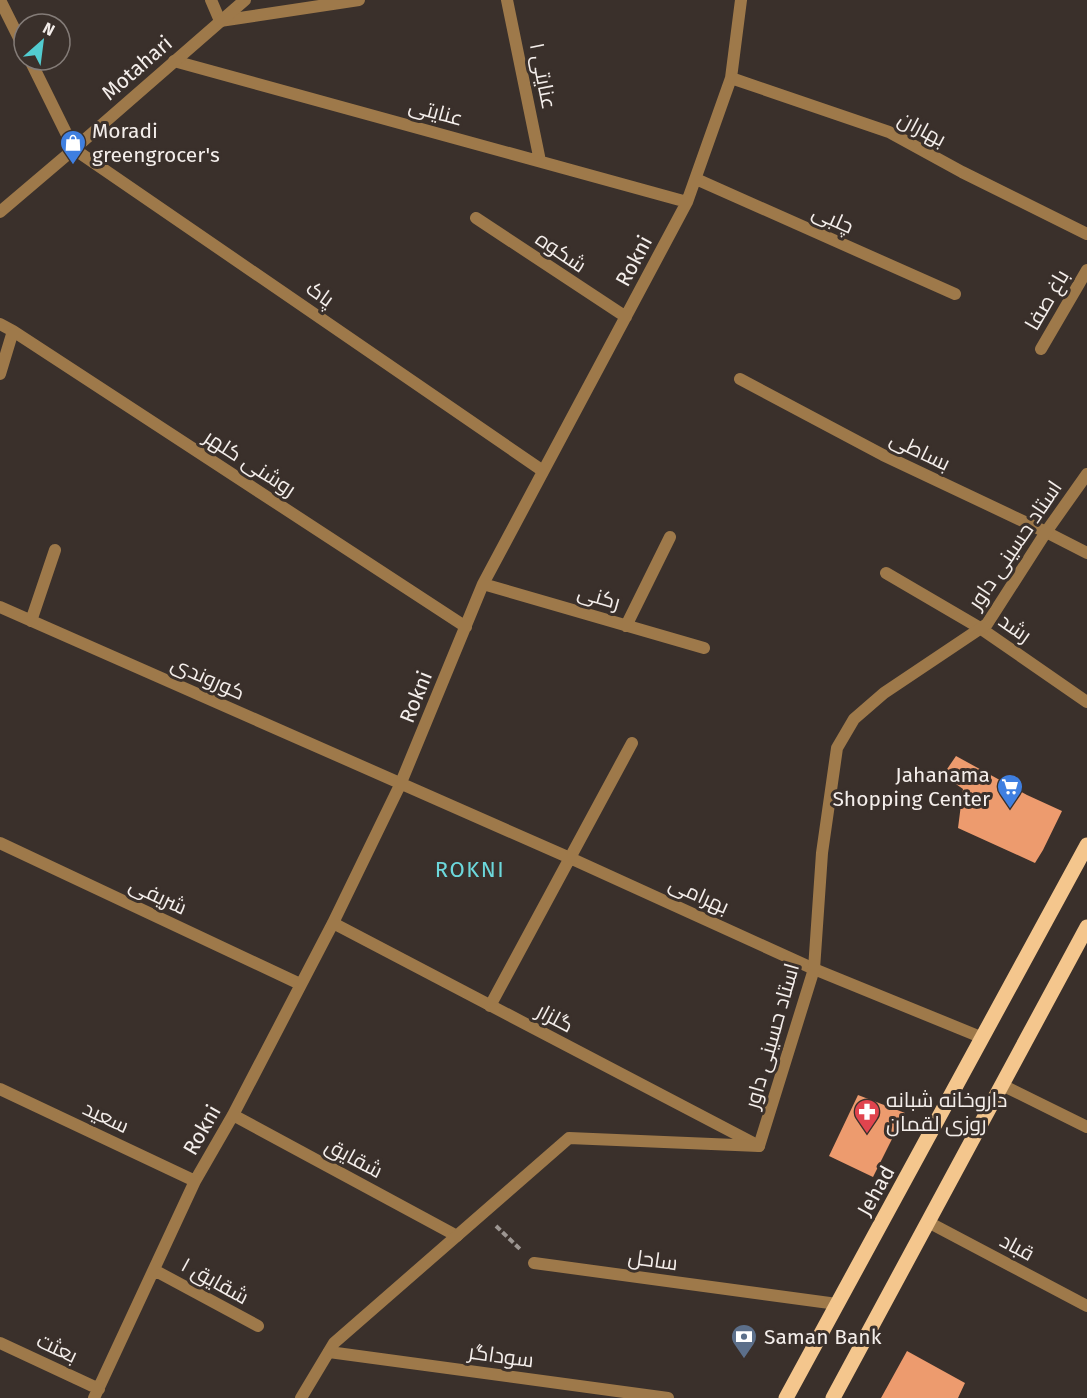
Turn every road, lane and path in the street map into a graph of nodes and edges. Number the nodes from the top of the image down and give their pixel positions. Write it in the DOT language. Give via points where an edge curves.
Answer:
graph roads {
  1 [pos="0,0"];
  2 [pos="211,0"];
  3 [pos="245,0"];
  4 [pos="359,0"];
  5 [pos="507,0"];
  6 [pos="741,0"];
  7 [pos="220,21"];
  8 [pos="12,24"];
  9 [pos="174,61"];
  10 [pos="36,72"];
  11 [pos="731,78"];
  12 [pos="74,149"];
  13 [pos="540,161"];
  14 [pos="696,178"];
  15 [pos="687,202"];
  16 [pos="0,212"];
  17 [pos="476,218"];
  18 [pos="1087,234"];
  19 [pos="1087,270"];
  20 [pos="955,294"];
  21 [pos="626,317"];
  22 [pos="0,324"];
  23 [pos="13,331"];
  24 [pos="1041,350"];
  25 [pos="0,374"];
  26 [pos="740,379"];
  27 [pos="543,471"];
  28 [pos="1087,474"];
  29 [pos="1046,532"];
  30 [pos="670,537"];
  31 [pos="55,550"];
  32 [pos="1087,553"];
  33 [pos="886,573"];
  34 [pos="483,584"];
  35 [pos="0,608"];
  36 [pos="31,621"];
  37 [pos="626,626"];
  38 [pos="466,627"];
  39 [pos="980,628"];
  40 [pos="704,648"];
  41 [pos="1087,702"];
  42 [pos="632,743"];
  43 [pos="400,785"];
  44 [pos="0,843"];
  45 [pos="1087,845"];
  46 [pos="570,858"];
  47 [pos="333,923"];
  48 [pos="1087,927"];
  49 [pos="814,969"];
  50 [pos="300,984"];
  51 [pos="490,1006"];
  52 [pos="983,1038"];
  53 [pos="1002,1085"];
  54 [pos="0,1089"];
  55 [pos="233,1115"];
  56 [pos="1087,1127"];
  57 [pos="759,1146"];
  58 [pos="195,1181"];
  59 [pos="483,1213"];
  60 [pos="928,1222"];
  61 [pos="457,1236"];
  62 [pos="534,1263"];
  63 [pos="154,1270"];
  64 [pos="837,1305"];
  65 [pos="1087,1306"];
  66 [pos="258,1326"];
  67 [pos="0,1343"];
  68 [pos="329,1352"];
  69 [pos="96,1393"];
  70 [pos="301,1398"];
  71 [pos="668,1398"];
  72 [pos="786,1398"];
  73 [pos="833,1398"];
  1 -- 8 [label="street"];
  2 -- 7 [label="street"];
  3 -- 7 [label="street, Motahari"];
  4 -- 7 [label="street"];
  5 -- 13 [label="street, عنایتی ۱"];
  6 -- 11 [label="street, Rokni"];
  7 -- 9 [label="street, Motahari"];
  9 -- 12 [label="street, Motahari"];
  9 -- 13 [label="street, عنایتی"];
  10 -- 12 [label="street"];
  11 -- 14 [label="street, Rokni"];
  11 -- 18 [label="street, بهاران" via="890,132"];
  12 -- 16 [label="street, Motahari"];
  12 -- 27 [label="street, پاک"];
  13 -- 15 [label="street, عنایتی"];
  14 -- 15 [label="street, Rokni"];
  14 -- 20 [label="street, چلبی"];
  15 -- 21 [label="street, Rokni"];
  17 -- 21 [label="street, شکوه"];
  19 -- 24 [label="street, باغ صفا"];
  21 -- 27 [label="street, Rokni"];
  22 -- 23 [label="street, روشنی کلهر"];
  23 -- 25 [label="street"];
  23 -- 38 [label="street, روشنی کلهر"];
  26 -- 29 [label="street, بساطی" via="883,455"];
  27 -- 34 [label="street, Rokni"];
  28 -- 29 [label="street, استاد حسینی داور"];
  29 -- 32 [label="street, بساطی"];
  29 -- 39 [label="street, استاد حسینی داور" via="987,624"];
  30 -- 37 [label="street"];
  31 -- 36 [label="street"];
  33 -- 39 [label="street, رشد"];
  34 -- 37 [label="street, رکنی"];
  34 -- 38 [label="street, Rokni"];
  35 -- 36 [label="street, کوروندی"];
  36 -- 43 [label="street, کوروندی"];
  37 -- 40 [label="street, رکنی"];
  38 -- 43 [label="street, Rokni"];
  39 -- 41 [label="street, رشد"];
  39 -- 49 [label="street, استاد حسینی داور" via="854,719 837,748 822,853"];
  42 -- 46 [label="street"];
  43 -- 46 [label="street, بهرامی"];
  43 -- 47 [label="street, Rokni"];
  44 -- 50 [label="street, شریفی"];
  45 -- 52 [label="main road, Jehad"];
  46 -- 49 [label="street, بهرامی"];
  46 -- 51 [label="street"];
  47 -- 50 [label="street, Rokni"];
  47 -- 51 [label="street, گلزار"];
  48 -- 53 [label="main road"];
  49 -- 52 [label="street, بهرامی"];
  49 -- 57 [label="street, استاد حسینی داور"];
  50 -- 55 [label="street, Rokni"];
  51 -- 57 [label="street, گلزار"];
  52 -- 64 [label="main road, Jehad"];
  53 -- 56 [label="street"];
  53 -- 60 [label="main road"];
  54 -- 58 [label="street, سعید"];
  55 -- 58 [label="street, Rokni"];
  55 -- 61 [label="street, شقایق"];
  57 -- 59 [label="street" via="569,1138"];
  58 -- 63 [label="street, Rokni"];
  59 -- 61 [label="street"];
  59 -- 62 [label="path"];
  60 -- 65 [label="street, قباد"];
  60 -- 73 [label="main road"];
  61 -- 68 [label="street" via="334,1343"];
  62 -- 64 [label="street, ساحل"];
  63 -- 66 [label="street, شقایق ۱"];
  63 -- 69 [label="street, Rokni"];
  64 -- 72 [label="main road, Jehad"];
  67 -- 69 [label="street, بعثت"];
  68 -- 70 [label="street"];
  68 -- 71 [label="street, سوداگر"];
}
